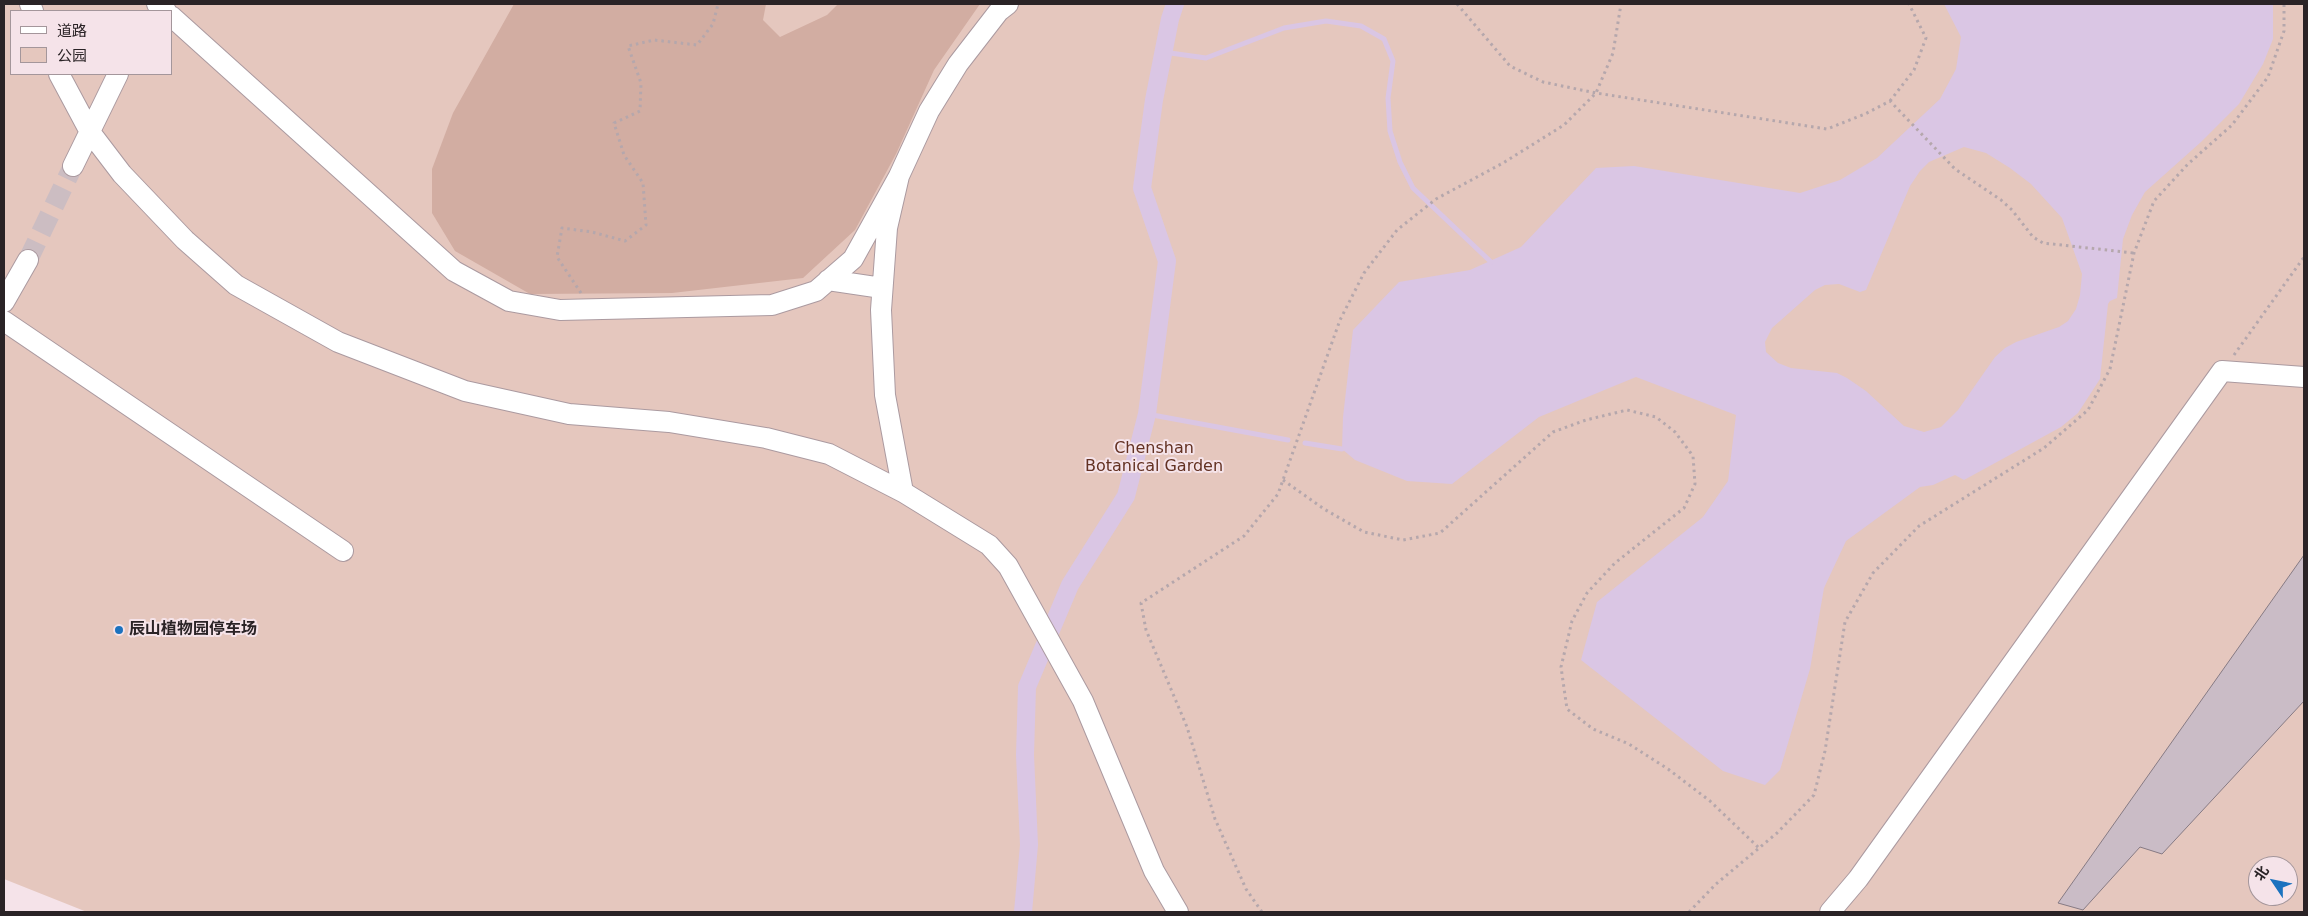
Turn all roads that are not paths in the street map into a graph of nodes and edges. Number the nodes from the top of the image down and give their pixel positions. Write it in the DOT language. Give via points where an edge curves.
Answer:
graph roads {
  1 [pos="1008,4"];
  2 [pos="172,17"];
  3 [pos="59,75"];
  4 [pos="118,75"];
  5 [pos="90,132"];
  6 [pos="73,166"];
  7 [pos="898,176"];
  8 [pos="28,260"];
  9 [pos="828,280"];
  10 [pos="882,288"];
  11 [pos="4,302"];
  12 [pos="4,321"];
  13 [pos="2304,378"];
  14 [pos="903,492"];
  15 [pos="343,551"];
  16 [pos="1178,912"];
  17 [pos="1830,912"];
  1 -- 7 [label="lane" via="958,64 929,111"];
  2 -- 9 [label="lane" via="454,271 510,301 560,310 772,305 816,291"];
  3 -- 5 [label="lane"];
  4 -- 5 [label="lane"];
  5 -- 6 [label="lane"];
  5 -- 14 [label="lane" via="122,174 185,240 236,285 338,342 474,393 569,414 669,422 766,438 829,454"];
  7 -- 9 [label="lane" via="853,259"];
  7 -- 10 [label="lane" via="887,228"];
  8 -- 11 [label="lane"];
  9 -- 10 [label="lane"];
  10 -- 14 [label="lane" via="885,395"];
  12 -- 15 [label="lane"];
  13 -- 17 [label="lane" via="2222,372 1858,879"];
  14 -- 16 [label="lane" via="989,545 1008,566 1083,701 1154,871"];
}
